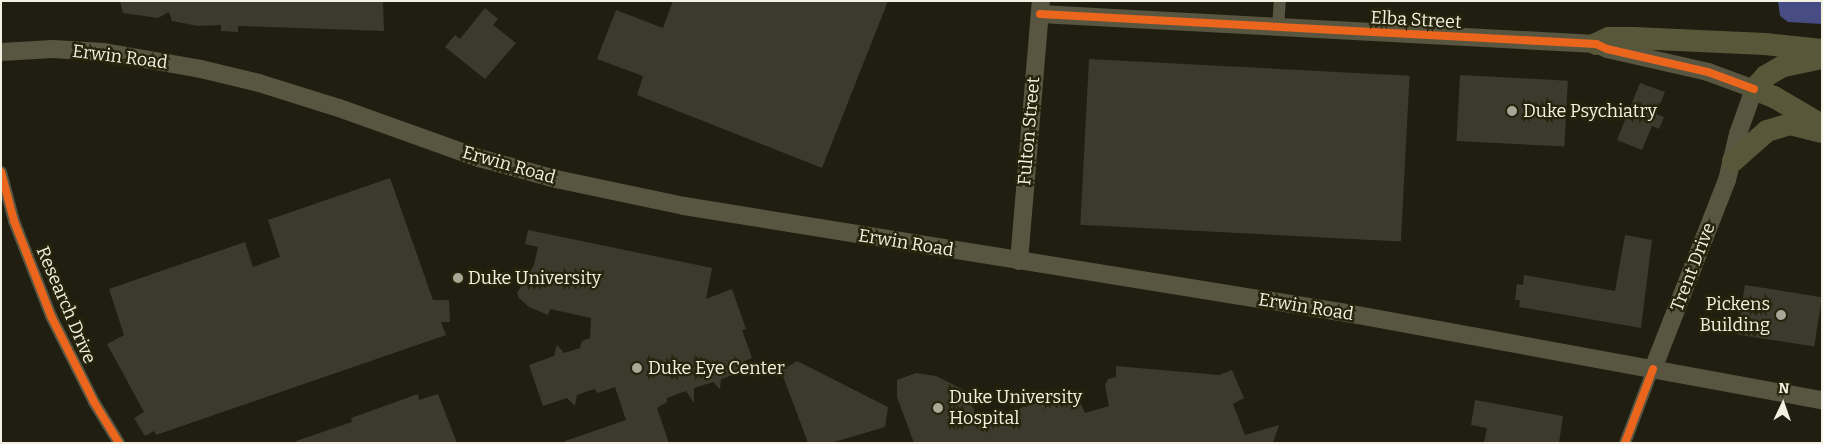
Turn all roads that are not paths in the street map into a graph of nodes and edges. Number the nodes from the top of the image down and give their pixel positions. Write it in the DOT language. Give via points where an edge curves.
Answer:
graph roads {
  1 [pos="1280,1"];
  2 [pos="1040,7"];
  3 [pos="1278,27"];
  4 [pos="1596,44"];
  5 [pos="1822,50"];
  6 [pos="1,52"];
  7 [pos="1822,58"];
  8 [pos="1754,89"];
  9 [pos="1822,125"];
  10 [pos="1822,132"];
  11 [pos="1733,161"];
  12 [pos="1,172"];
  13 [pos="1018,261"];
  14 [pos="1653,369"];
  15 [pos="1822,400"];
  16 [pos="119,443"];
  17 [pos="1625,443"];
  1 -- 3 [label="street"];
  2 -- 3 [label="main road, Elba Street"];
  2 -- 13 [label="main road, Fulton Street"];
  3 -- 4 [label="main road, Elba Street"];
  4 -- 5 [label="highway" via="1609,38 1634,38"];
  4 -- 8 [label="main road, Elba Street" via="1708,72"];
  6 -- 13 [label="main road, Erwin Road" via="53,49 104,52 173,63 259,83 467,154 556,179 720,213"];
  7 -- 8 [label="highway" via="1783,66 1766,76"];
  8 -- 9 [label="highway"];
  8 -- 11 [label="main road, Trent Drive" via="1738,134"];
  10 -- 11 [label="highway" via="1790,124 1768,131"];
  11 -- 14 [label="main road, Trent Drive"];
  12 -- 16 [label="street, Research Drive" via="14,221 55,324 94,402"];
  13 -- 14 [label="main road, Erwin Road" via="1352,314"];
  14 -- 15 [label="main road, Erwin Road"];
  14 -- 17 [label="street, Trent Drive"];
}
